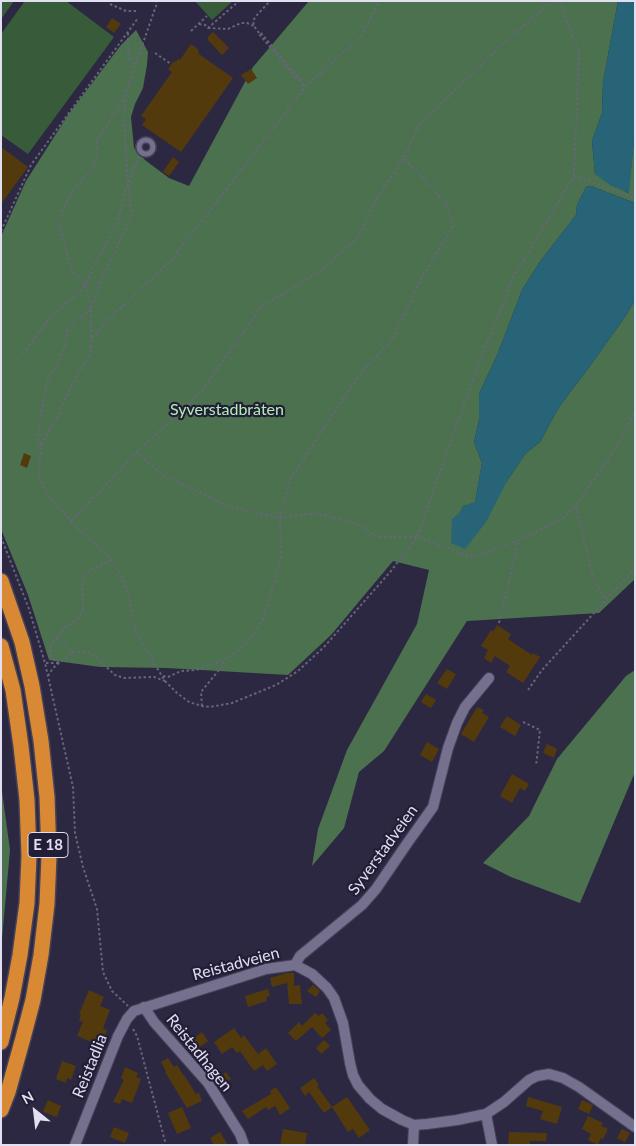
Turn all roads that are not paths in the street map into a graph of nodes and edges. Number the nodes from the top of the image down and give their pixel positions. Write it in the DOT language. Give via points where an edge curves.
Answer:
graph roads {
  1 [pos="1,580"];
  2 [pos="1,646"];
  3 [pos="489,678"];
  4 [pos="294,965"];
  5 [pos="135,1012"];
  6 [pos="1,1042"];
  7 [pos="1,1110"];
  8 [pos="486,1114"];
  9 [pos="414,1125"];
  10 [pos="635,1128"];
  11 [pos="75,1145"];
  12 [pos="244,1145"];
  13 [pos="413,1145"];
  14 [pos="492,1145"];
  1 -- 7 [label="highway, E 18" via="22,642 42,741 48,856 47,904 40,964 23,1038"];
  2 -- 6 [label="highway, E 18" via="13,690 21,746 29,856 20,955"];
  3 -- 4 [label="street, Syverstadveien" via="465,707 457,723 433,807 376,889 300,956"];
  4 -- 5 [label="street, Reistadveien" via="266,969"];
  4 -- 9 [label="street, Reistadveien" via="312,974 334,998 344,1023 350,1063 358,1085 382,1109"];
  5 -- 11 [label="street, Reistadlia" via="118,1036"];
  5 -- 12 [label="street, Reistadhagen" via="154,1022 208,1083"];
  8 -- 9 [label="street"];
  8 -- 10 [label="street" via="529,1080 549,1074 579,1087"];
  8 -- 14 [label="street"];
  9 -- 13 [label="street"];
}
